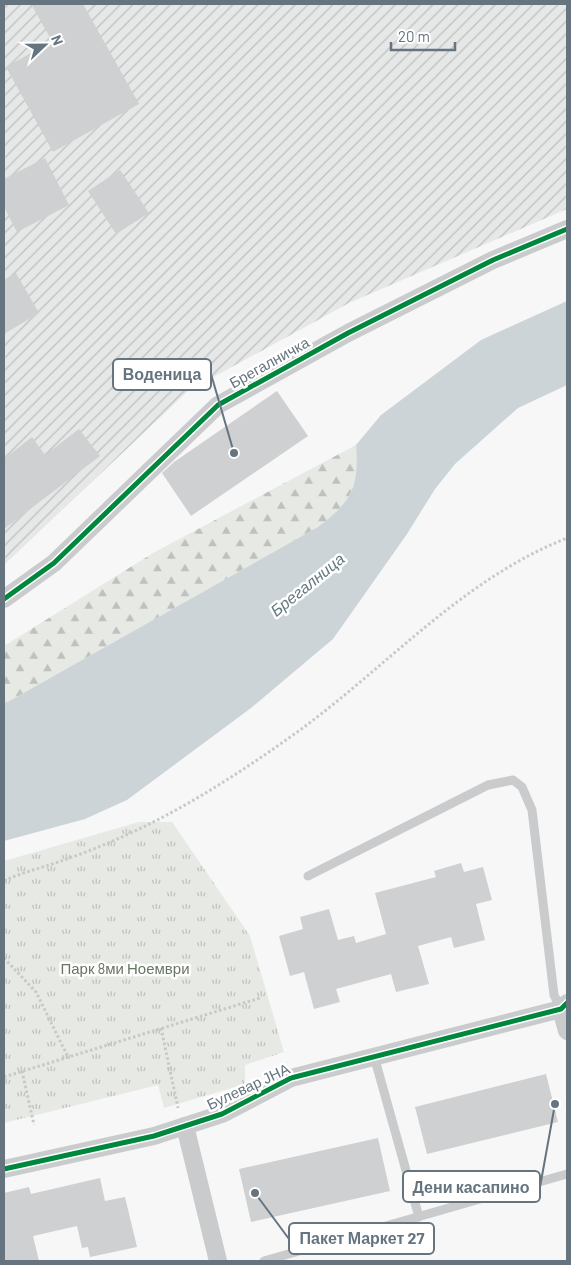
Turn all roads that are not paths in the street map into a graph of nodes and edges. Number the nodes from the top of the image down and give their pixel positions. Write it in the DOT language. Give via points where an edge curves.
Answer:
graph roads {
  1 [pos="567,229"];
  2 [pos="4,599"];
  3 [pos="308,876"];
  4 [pos="564,1006"];
  5 [pos="567,1031"];
  6 [pos="374,1056"];
  7 [pos="182,1119"];
  8 [pos="4,1169"];
  9 [pos="567,1174"];
  10 [pos="419,1217"];
  11 [pos="218,1261"];
  12 [pos="264,1261"];
  1 -- 2 [label="street, Брегалничка" via="493,260 399,307 218,405 54,563"];
  3 -- 4 [label="lane" via="488,785 513,780 522,787 532,810 554,995"];
  4 -- 5 [label="street"];
  4 -- 6 [label="street, Булевар ЈНА"];
  6 -- 7 [label="street, Булевар ЈНА" via="291,1078 222,1114"];
  6 -- 10 [label="lane"];
  7 -- 8 [label="street, Булевар ЈНА" via="154,1136"];
  7 -- 11 [label="street"];
  9 -- 10 [label="lane"];
  10 -- 12 [label="lane"];
}
